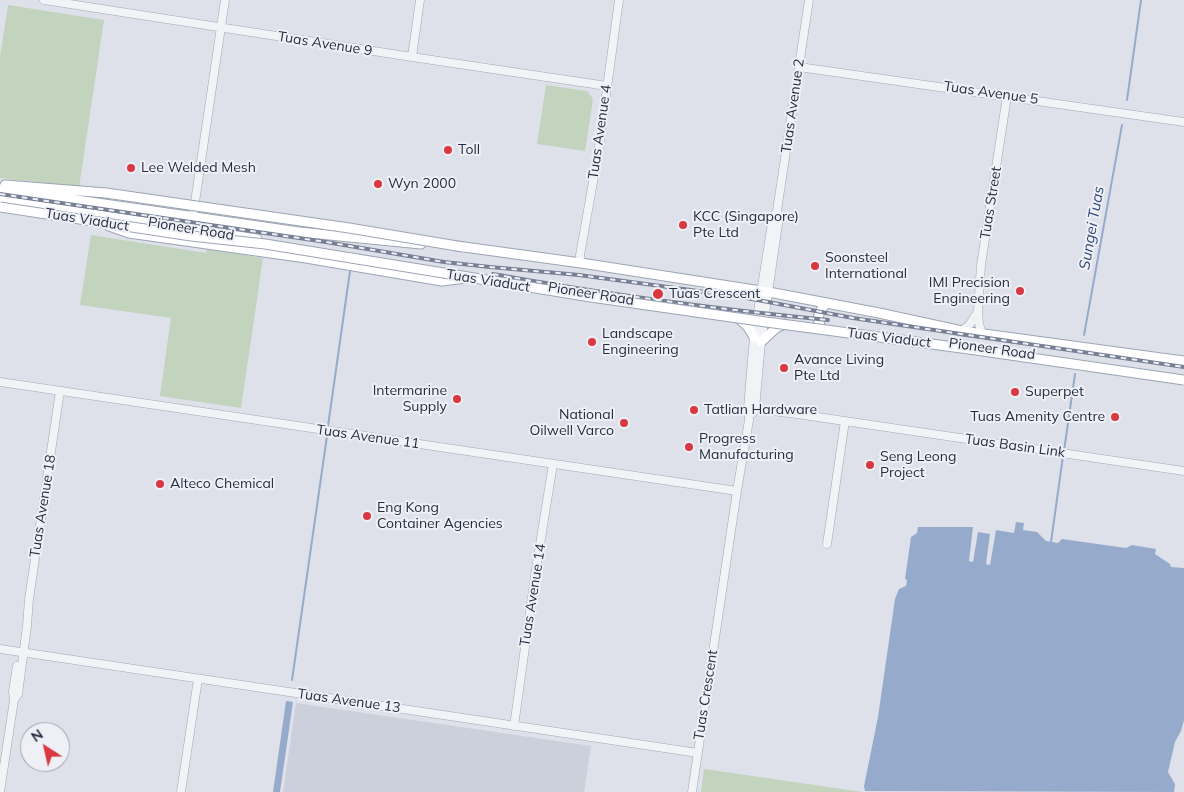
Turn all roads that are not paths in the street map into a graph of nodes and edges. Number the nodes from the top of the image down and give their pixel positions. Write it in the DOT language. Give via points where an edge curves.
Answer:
graph roads {
  1 [pos="44,0"];
  2 [pos="224,0"];
  3 [pos="420,0"];
  4 [pos="619,0"];
  5 [pos="809,0"];
  6 [pos="219,27"];
  7 [pos="412,57"];
  8 [pos="799,66"];
  9 [pos="607,86"];
  10 [pos="1007,96"];
  11 [pos="1184,122"];
  12 [pos="0,184"];
  13 [pos="0,189"];
  14 [pos="0,200"];
  15 [pos="0,207"];
  16 [pos="60,209"];
  17 [pos="193,217"];
  18 [pos="191,230"];
  19 [pos="463,247"];
  20 [pos="582,263"];
  21 [pos="466,278"];
  22 [pos="765,292"];
  23 [pos="826,303"];
  24 [pos="978,311"];
  25 [pos="734,315"];
  26 [pos="761,318"];
  27 [pos="790,322"];
  28 [pos="820,325"];
  29 [pos="962,331"];
  30 [pos="982,334"];
  31 [pos="757,340"];
  32 [pos="1184,361"];
  33 [pos="1184,378"];
  34 [pos="0,382"];
  35 [pos="60,392"];
  36 [pos="752,409"];
  37 [pos="845,421"];
  38 [pos="552,464"];
  39 [pos="1184,471"];
  40 [pos="737,491"];
  41 [pos="827,544"];
  42 [pos="0,649"];
  43 [pos="21,652"];
  44 [pos="198,679"];
  45 [pos="514,726"];
  46 [pos="698,753"];
  47 [pos="0,792"];
  48 [pos="180,792"];
  49 [pos="692,792"];
  1 -- 6 [label="street, Tuas Avenue 9"];
  2 -- 6 [label="street"];
  3 -- 7 [label="street"];
  4 -- 9 [label="street, Tuas Avenue 4"];
  5 -- 8 [label="street, Tuas Avenue 2"];
  6 -- 7 [label="street, Tuas Avenue 9"];
  6 -- 17 [label="street"];
  7 -- 9 [label="street, Tuas Avenue 9"];
  8 -- 10 [label="street, Tuas Avenue 5"];
  8 -- 22 [label="street, Tuas Avenue 2" via="777,211 773,217"];
  9 -- 20 [label="street, Tuas Avenue 4" via="580,255"];
  10 -- 11 [label="street, Tuas Avenue 5"];
  10 -- 24 [label="street, Tuas Street"];
  12 -- 19 [label="main road, bridge" via="106,193"];
  13 -- 17 [label="main road, Pioneer Road"];
  14 -- 16 [label="main road, Pioneer Road"];
  15 -- 21 [label="main road, Tuas Viaduct, bridge" via="265,244"];
  16 -- 18 [label="main road, Pioneer Road"];
  16 -- 21 [label="main road" via="129,232 442,281"];
  17 -- 18 [label="street"];
  17 -- 19 [label="main road, Pioneer Road" via="298,232"];
  18 -- 25 [label="main road, Pioneer Road"];
  19 -- 20 [label="main road, Pioneer Road"];
  20 -- 22 [label="main road, Pioneer Road"];
  21 -- 33 [label="main road, Tuas Viaduct, bridge" via="727,317"];
  22 -- 23 [label="main road, Pioneer Road"];
  22 -- 26 [label="street, Tuas Crescent"];
  23 -- 28 [label="main road" via="819,314"];
  23 -- 29 [label="main road, Pioneer Road"];
  24 -- 29 [label="street"];
  24 -- 30 [label="street, Tuas Street"];
  25 -- 26 [label="main road, Pioneer Road"];
  25 -- 31 [label="main road"];
  26 -- 27 [label="main road, Pioneer Road"];
  26 -- 31 [label="street, Tuas Crescent"];
  27 -- 28 [label="main road, Pioneer Road"];
  27 -- 31 [label="main road"];
  28 -- 33 [label="main road, Pioneer Road"];
  29 -- 30 [label="main road, Pioneer Road"];
  30 -- 32 [label="main road, Pioneer Road"];
  31 -- 36 [label="street, Tuas Crescent"];
  34 -- 35 [label="street, Tuas Avenue 11"];
  35 -- 38 [label="street, Tuas Avenue 11"];
  35 -- 43 [label="street, Tuas Avenue 18"];
  36 -- 37 [label="street, Tuas Basin Link"];
  36 -- 40 [label="street, Tuas Crescent"];
  37 -- 39 [label="street, Tuas Basin Link"];
  37 -- 41 [label="street"];
  38 -- 40 [label="street, Tuas Avenue 11"];
  38 -- 45 [label="street, Tuas Avenue 14"];
  40 -- 46 [label="street, Tuas Crescent"];
  42 -- 43 [label="street, Tuas Avenue 13"];
  43 -- 44 [label="street, Tuas Avenue 13"];
  43 -- 47 [label="street, Tuas Avenue 18"];
  44 -- 45 [label="street, Tuas Avenue 13"];
  44 -- 48 [label="street"];
  45 -- 46 [label="street, Tuas Avenue 13"];
  46 -- 49 [label="street, Tuas Crescent"];
}
